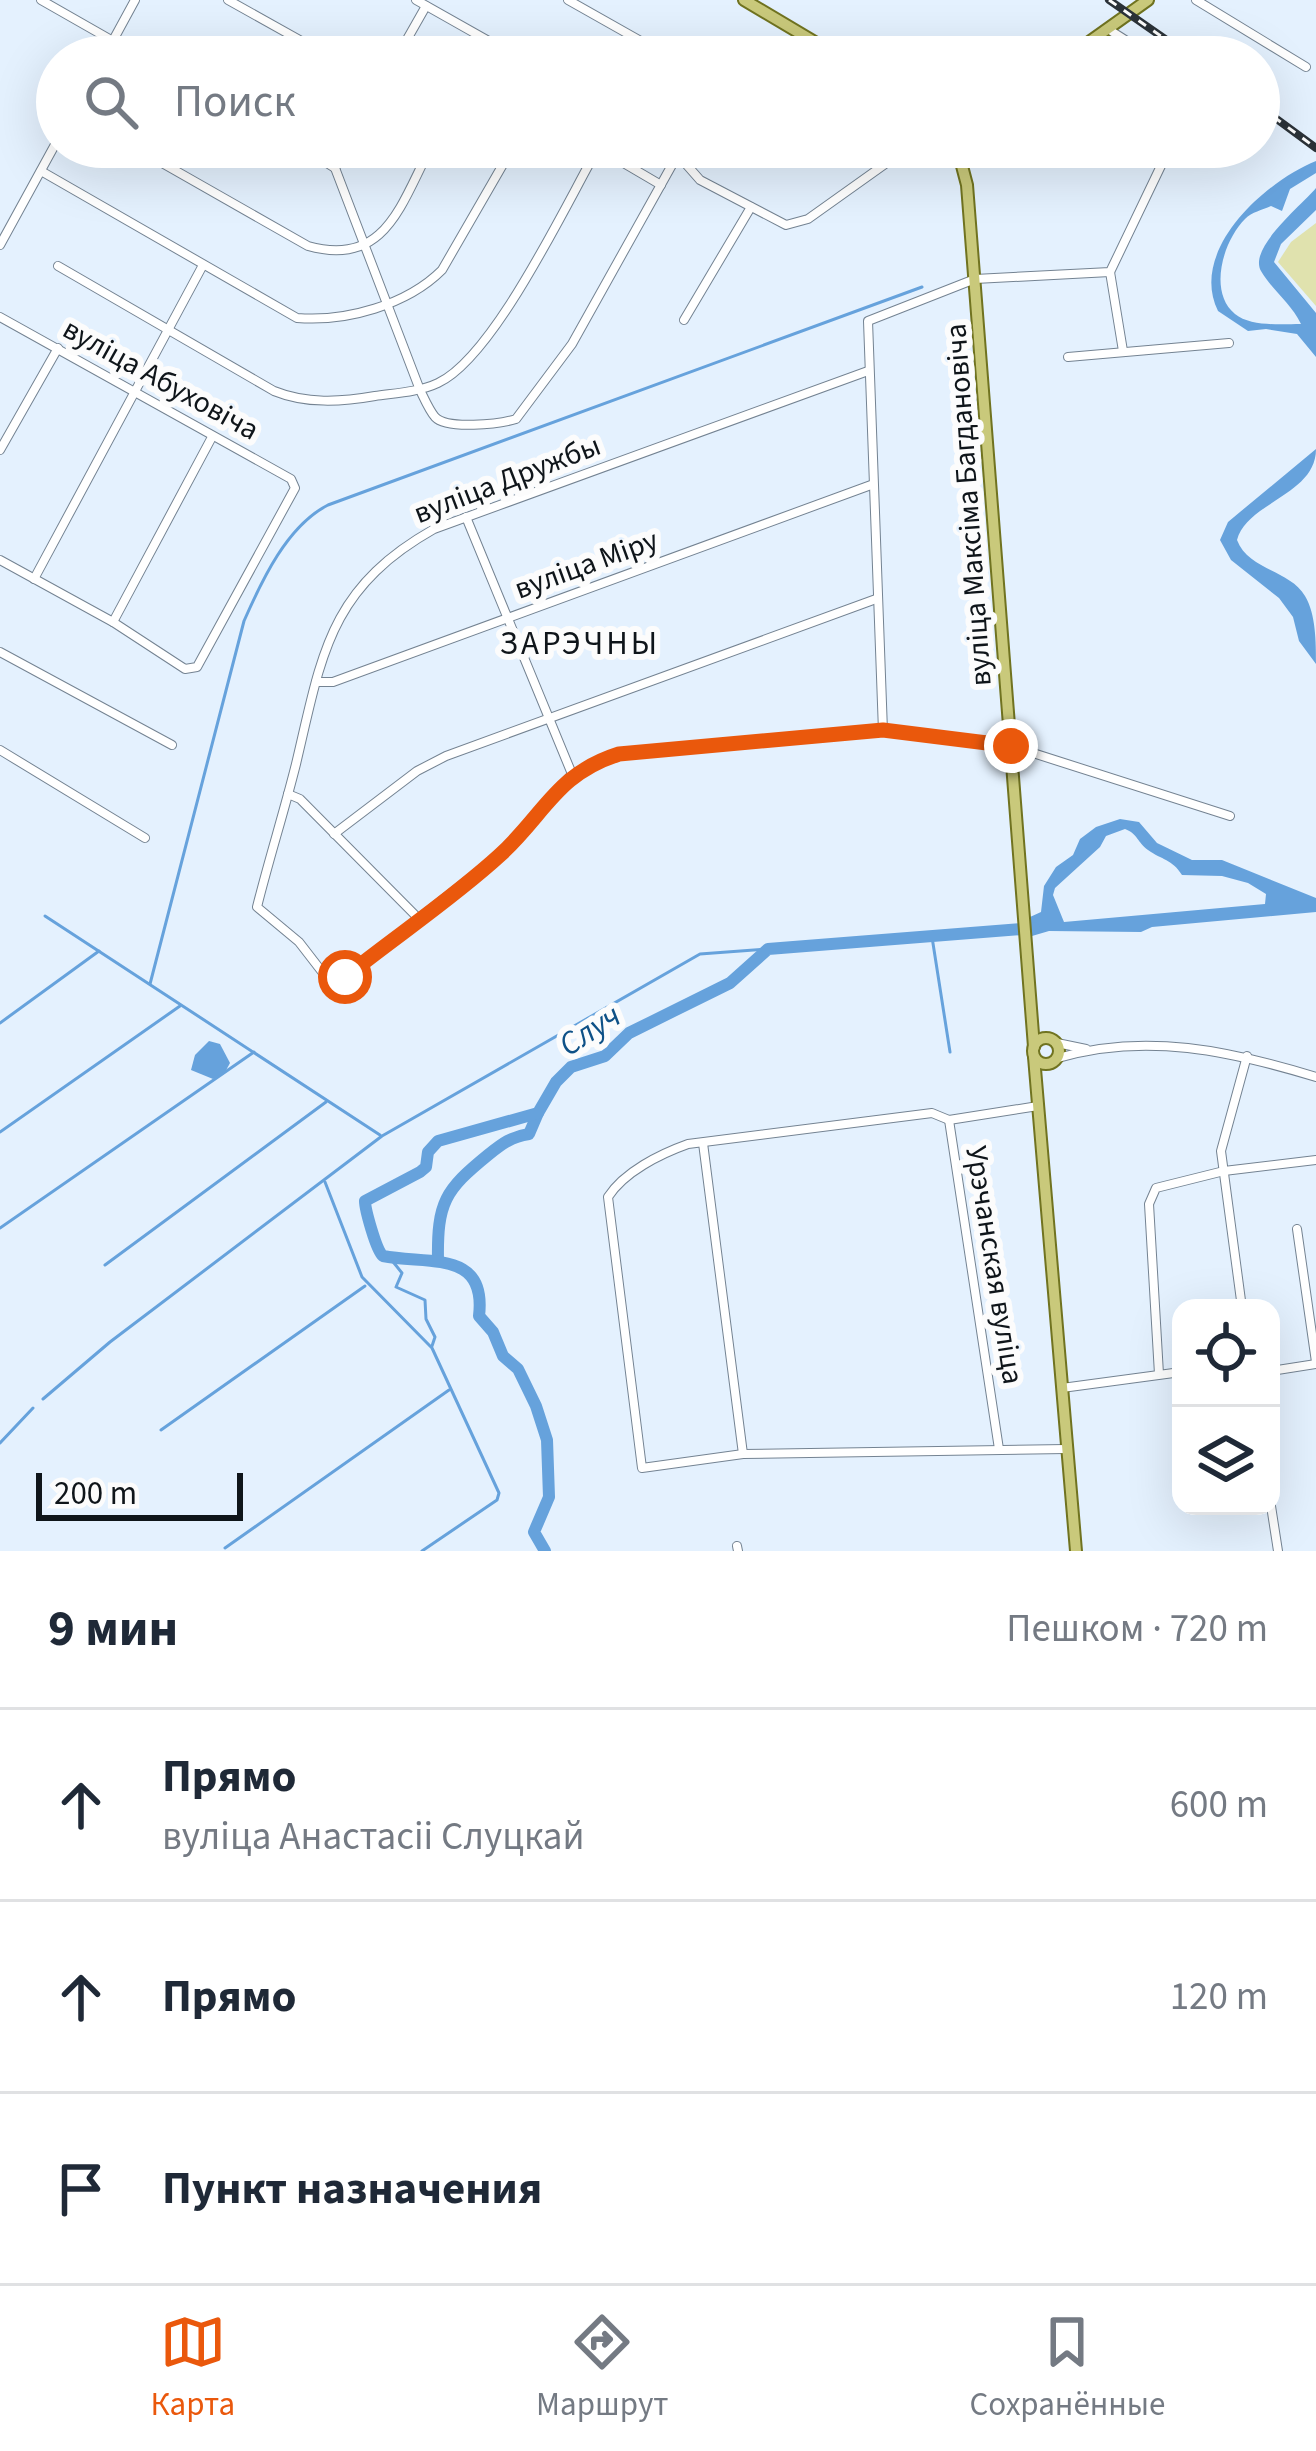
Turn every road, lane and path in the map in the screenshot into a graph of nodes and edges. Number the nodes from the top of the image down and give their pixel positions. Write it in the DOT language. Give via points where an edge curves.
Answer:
graph roads {
  1 [pos="41,0"];
  2 [pos="135,0"];
  3 [pos="228,0"];
  4 [pos="416,0"];
  5 [pos="568,0"];
  6 [pos="745,0"];
  7 [pos="1148,0"];
  8 [pos="1196,0"];
  9 [pos="426,6"];
  10 [pos="1108,29"];
  11 [pos="104,36"];
  12 [pos="116,36"];
  13 [pos="292,36"];
  14 [pos="409,36"];
  15 [pos="480,36"];
  16 [pos="632,36"];
  17 [pos="805,36"];
  18 [pos="1098,36"];
  19 [pos="1119,36"];
  20 [pos="1255,36"];
  21 [pos="1280,51"];
  22 [pos="1306,67"];
  23 [pos="43,168"];
  24 [pos="171,168"];
  25 [pos="335,168"];
  26 [pos="420,168"];
  27 [pos="501,168"];
  28 [pos="586,168"];
  29 [pos="633,168"];
  30 [pos="671,168"];
  31 [pos="692,168"];
  32 [pos="879,168"];
  33 [pos="963,168"];
  34 [pos="1159,168"];
  35 [pos="41,171"];
  36 [pos="661,185"];
  37 [pos="751,207"];
  38 [pos="0,245"];
  39 [pos="364,247"];
  40 [pos="203,265"];
  41 [pos="58,266"];
  42 [pos="1110,272"];
  43 [pos="975,279"];
  44 [pos="386,303"];
  45 [pos="0,317"];
  46 [pos="684,320"];
  47 [pos="168,329"];
  48 [pos="1228,343"];
  49 [pos="58,348"];
  50 [pos="1123,351"];
  51 [pos="1068,357"];
  52 [pos="868,371"];
  53 [pos="420,390"];
  54 [pos="135,392"];
  55 [pos="212,437"];
  56 [pos="0,450"];
  57 [pos="871,485"];
  58 [pos="466,517"];
  59 [pos="0,560"];
  60 [pos="34,579"];
  61 [pos="876,599"];
  62 [pos="508,618"];
  63 [pos="112,622"];
  64 [pos="0,652"];
  65 [pos="316,682"];
  66 [pos="550,719"];
  67 [pos="883,730"];
  68 [pos="172,745"];
  69 [pos="1011,746"];
  70 [pos="0,749"];
  71 [pos="572,774"];
  72 [pos="288,794"];
  73 [pos="1230,816"];
  74 [pos="334,834"];
  75 [pos="145,838"];
  76 [pos="419,919"];
  77 [pos="1030,1005"];
  78 [pos="1055,1042"];
  79 [pos="1087,1049"];
  80 [pos="1034,1052"];
  81 [pos="1246,1056"];
  82 [pos="1055,1061"];
  83 [pos="1316,1077"];
  84 [pos="1038,1101"];
  85 [pos="949,1120"];
  86 [pos="703,1143"];
  87 [pos="1316,1160"];
  88 [pos="1224,1171"];
  89 [pos="1297,1229"];
  90 [pos="1241,1299"];
  91 [pos="1316,1363"];
  92 [pos="1280,1369"];
  93 [pos="1172,1373"];
  94 [pos="1159,1374"];
  95 [pos="1061,1388"];
  96 [pos="999,1449"];
  97 [pos="1066,1449"];
  98 [pos="743,1454"];
  99 [pos="1272,1515"];
  100 [pos="1076,1551"];
  101 [pos="1278,1551"];
  1 -- 11 [label="street"];
  2 -- 12 [label="street"];
  3 -- 13 [label="street"];
  4 -- 9 [label="street"];
  5 -- 16 [label="street"];
  6 -- 17 [label="main road"];
  7 -- 10 [label="main road"];
  8 -- 20 [label="street"];
  9 -- 14 [label="street"];
  9 -- 15 [label="street"];
  10 -- 18 [label="main road"];
  10 -- 19 [label="street"];
  21 -- 22 [label="street"];
  23 -- 35 [label="street"];
  24 -- 39 [label="street" via="308,246"];
  25 -- 39 [label="street"];
  26 -- 39 [label="street" via="390,224"];
  27 -- 44 [label="street" via="442,270 418,292"];
  28 -- 53 [label="street" via="485,345"];
  29 -- 36 [label="street"];
  30 -- 36 [label="street"];
  31 -- 37 [label="street"];
  32 -- 37 [label="street" via="798,225"];
  33 -- 43 [label="main road, вуліца Максіма Багдановіча"];
  34 -- 42 [label="street"];
  35 -- 38 [label="street"];
  35 -- 40 [label="street"];
  36 -- 53 [label="street" via="572,344 515,419 442,422"];
  37 -- 46 [label="street"];
  39 -- 44 [label="street"];
  40 -- 44 [label="street" via="297,318 345,316"];
  40 -- 47 [label="street"];
  41 -- 47 [label="street"];
  42 -- 43 [label="street"];
  42 -- 50 [label="street"];
  43 -- 52 [label="street" via="868,321"];
  43 -- 69 [label="main road, вуліца Максіма Багдановіча"];
  44 -- 53 [label="street"];
  45 -- 49 [label="street, вуліца Абуховіча"];
  47 -- 53 [label="street" via="293,399"];
  47 -- 54 [label="street"];
  48 -- 50 [label="street"];
  49 -- 54 [label="street, вуліца Абуховіча"];
  49 -- 56 [label="street"];
  50 -- 51 [label="street"];
  52 -- 57 [label="street"];
  52 -- 58 [label="street, вуліца Дружбы"];
  54 -- 55 [label="street, вуліца Абуховіча"];
  54 -- 60 [label="street"];
  55 -- 63 [label="street"];
  55 -- 63 [label="street, вуліца Абуховіча" via="295,488 197,667 185,669"];
  57 -- 61 [label="street"];
  57 -- 62 [label="street, вуліца Міру"];
  58 -- 62 [label="street"];
  58 -- 65 [label="street, вуліца Дружбы" via="410,543 364,581 333,628"];
  59 -- 60 [label="street"];
  60 -- 63 [label="street"];
  61 -- 66 [label="street"];
  61 -- 67 [label="street"];
  62 -- 65 [label="street, вуліца Міру" via="326,685"];
  62 -- 66 [label="street"];
  64 -- 68 [label="street"];
  65 -- 72 [label="street, вуліца Дружбы"];
  66 -- 71 [label="street"];
  66 -- 74 [label="street" via="417,770"];
  67 -- 69 [label="street"];
  67 -- 71 [label="street" via="619,754"];
  69 -- 73 [label="street"];
  69 -- 77 [label="main road, вуліца Максіма Багдановіча"];
  70 -- 75 [label="street"];
  71 -- 76 [label="street" via="501,854"];
  72 -- 74 [label="street"];
  72 -- 76 [label="street, вуліца Дружбы" via="257,907 299,942 333,986"];
  74 -- 76 [label="street"];
  77 -- 78 [label="main road"];
  77 -- 80 [label="main road, вуліца Максіма Багдановіча"];
  78 -- 79 [label="street"];
  78 -- 80 [label="main road" via="1042,1039"];
  78 -- 82 [label="main road"];
  79 -- 81 [label="street" via="1164,1046"];
  79 -- 82 [label="street"];
  80 -- 82 [label="main road" via="1042,1064"];
  80 -- 84 [label="main road, вуліца Максіма Багдановіча"];
  81 -- 83 [label="street"];
  81 -- 88 [label="street" via="1223,1142"];
  82 -- 84 [label="main road, вуліца Максіма Багдановіча"];
  84 -- 85 [label="street"];
  84 -- 95 [label="main road, вуліца Максіма Багдановіча"];
  85 -- 86 [label="street, Урэчанская вуліца" via="932,1113"];
  85 -- 96 [label="street, Урэчанская вуліца"];
  86 -- 98 [label="street"];
  86 -- 98 [label="street, Урэчанская вуліца" via="672,1150 608,1197 642,1468"];
  87 -- 88 [label="street"];
  88 -- 90 [label="street"];
  88 -- 94 [label="street" via="1166,1183 1151,1195"];
  89 -- 91 [label="street"];
  91 -- 92 [label="street"];
  93 -- 94 [label="street"];
  94 -- 95 [label="street"];
  95 -- 97 [label="main road, вуліца Максіма Багдановіча"];
  96 -- 97 [label="street"];
  96 -- 98 [label="street"];
  97 -- 100 [label="main road, вуліца Максіма Багдановіча"];
  99 -- 101 [label="street"];
}
